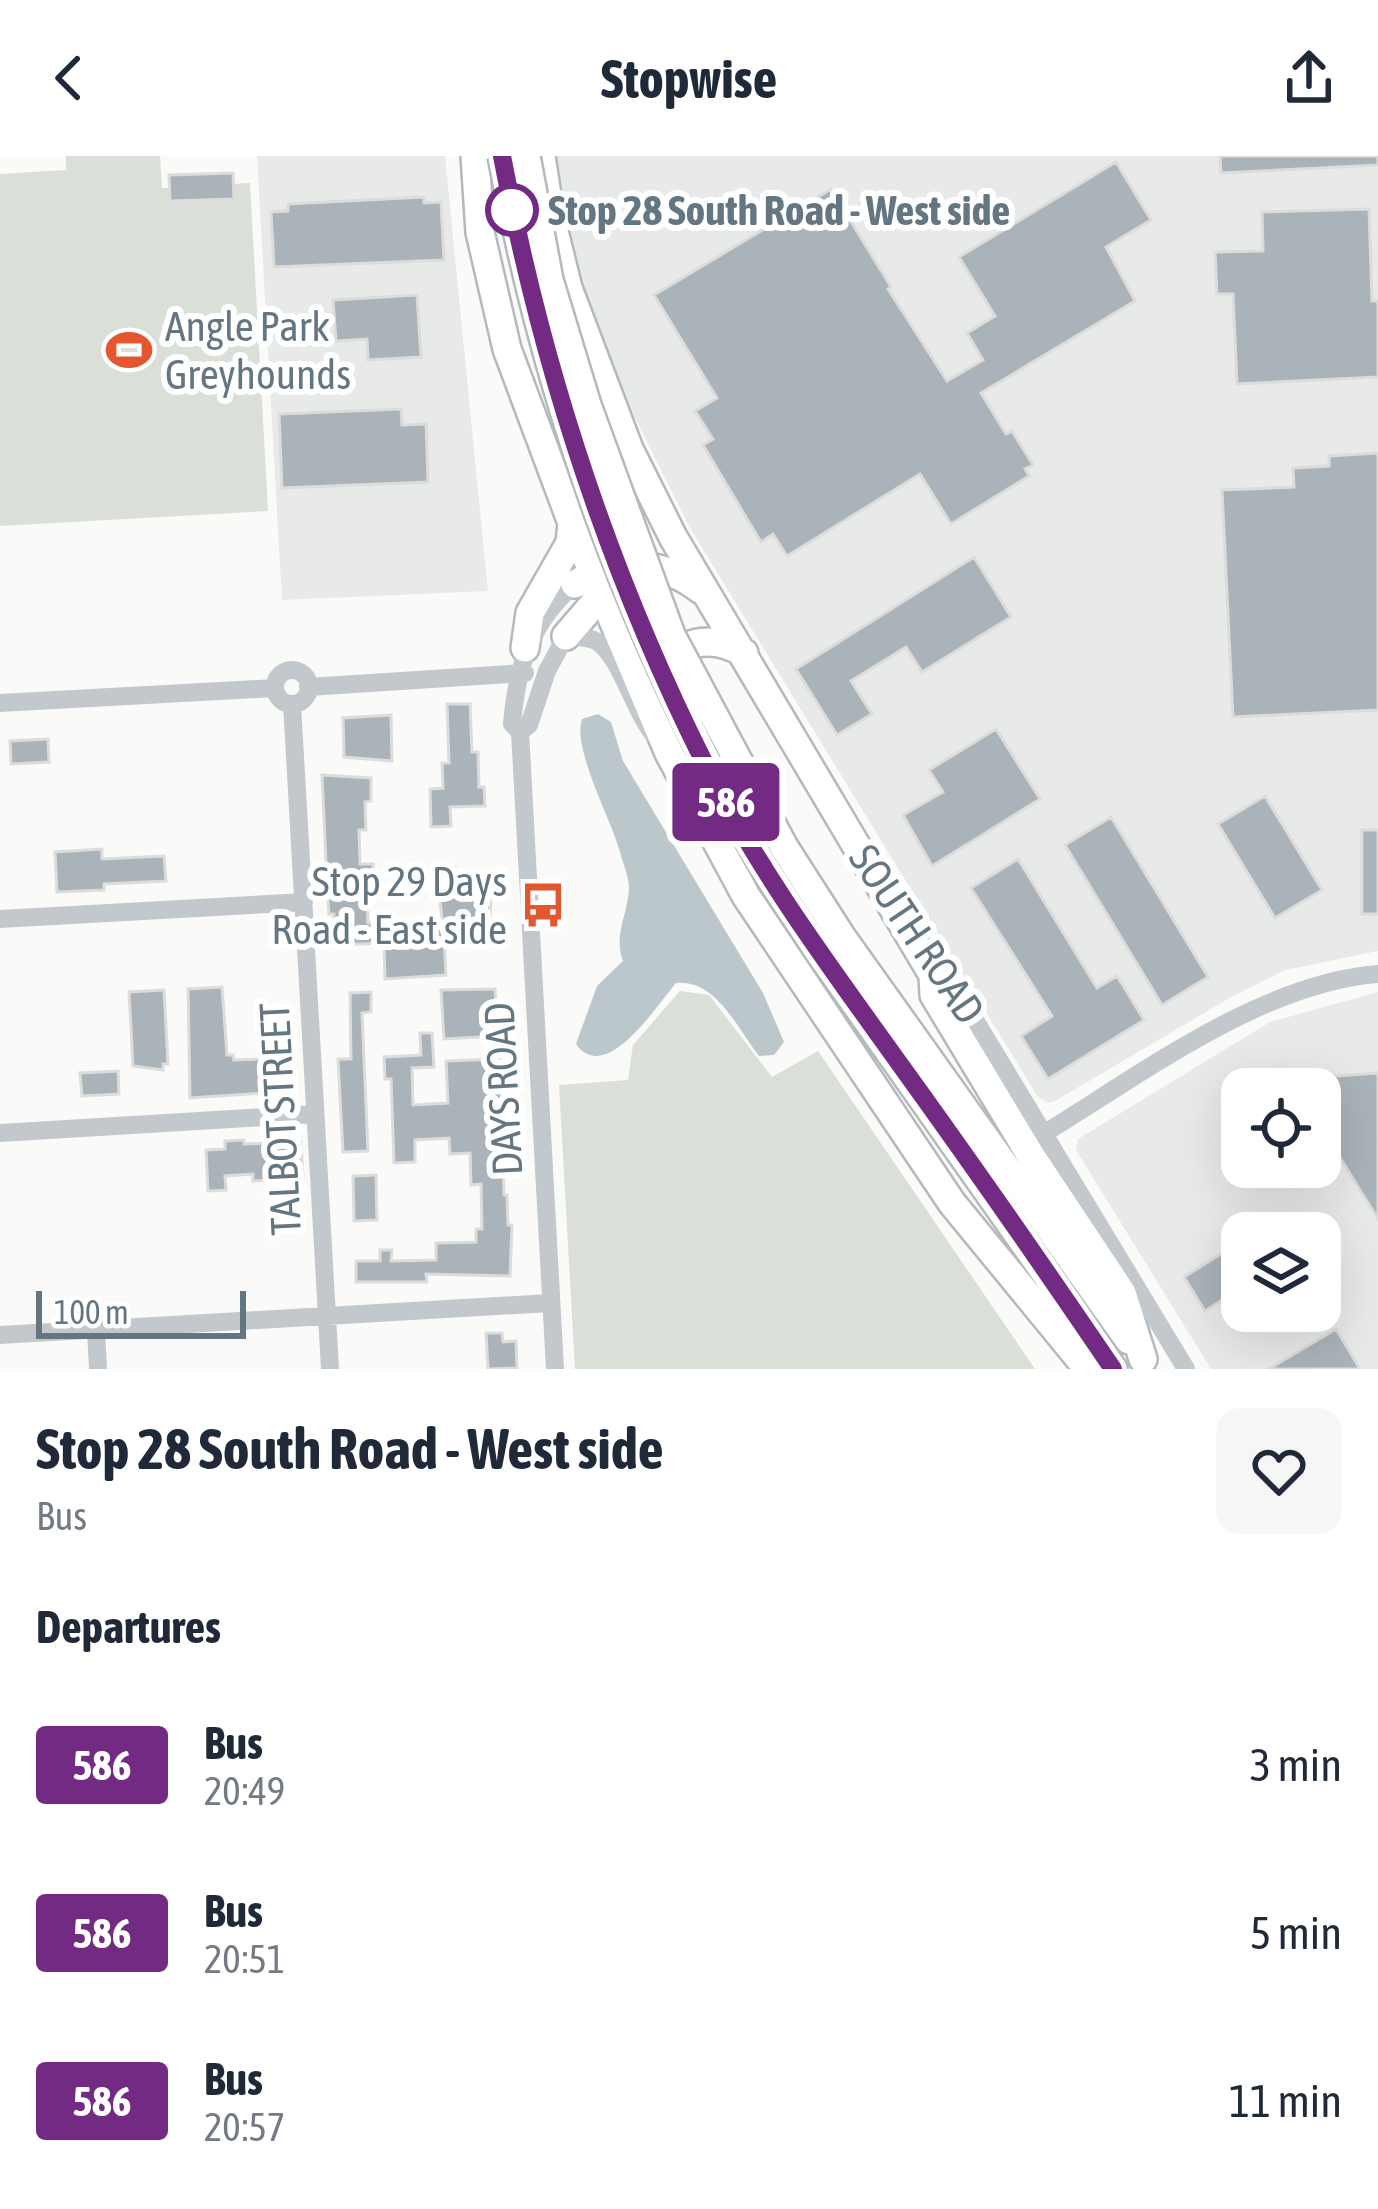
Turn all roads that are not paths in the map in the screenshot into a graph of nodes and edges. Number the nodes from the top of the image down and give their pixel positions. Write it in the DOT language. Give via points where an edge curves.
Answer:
graph roads {
  1 [pos="475,156"];
  2 [pos="502,156"];
  3 [pos="526,156"];
  4 [pos="541,156"];
  5 [pos="617,420"];
  6 [pos="542,444"];
  7 [pos="628,449"];
  8 [pos="572,523"];
  9 [pos="628,566"];
  10 [pos="590,584"];
  11 [pos="566,636"];
  12 [pos="744,653"];
  13 [pos="522,661"];
  14 [pos="547,671"];
  15 [pos="308,687"];
  16 [pos="275,688"];
  17 [pos="0,703"];
  18 [pos="292,704"];
  19 [pos="652,705"];
  20 [pos="520,732"];
  21 [pos="670,753"];
  22 [pos="772,854"];
  23 [pos="304,902"];
  24 [pos="0,919"];
  25 [pos="933,974"];
  26 [pos="1378,974"];
  27 [pos="315,1114"];
  28 [pos="0,1132"];
  29 [pos="1045,1133"];
  30 [pos="550,1303"];
  31 [pos="327,1314"];
  32 [pos="96,1330"];
  33 [pos="0,1335"];
  34 [pos="1146,1364"];
  35 [pos="98,1369"];
  36 [pos="330,1369"];
  37 [pos="555,1369"];
  38 [pos="1088,1369"];
  39 [pos="1113,1369"];
  40 [pos="1186,1369"];
  1 -- 6 [label="highway" via="491,292"];
  2 -- 22 [label="highway, bridge" via="524,274 602,524 707,768"];
  3 -- 22 [label="highway, bridge" via="549,280 580,384 670,635"];
  4 -- 5 [label="highway, SOUTH ROAD" via="568,288"];
  5 -- 6 [label="highway" via="608,455 585,468 559,464"];
  5 -- 7 [label="highway, SOUTH ROAD"];
  6 -- 8 [label="highway"];
  7 -- 9 [label="highway" via="644,525"];
  7 -- 12 [label="highway, SOUTH ROAD"];
  8 -- 10 [label="highway"];
  8 -- 13 [label="highway" via="570,543 530,614"];
  9 -- 10 [label="highway"];
  9 -- 12 [label="highway" via="654,566 698,588"];
  10 -- 11 [label="highway"];
  10 -- 13 [label="street" via="552,606"];
  10 -- 19 [label="highway"];
  11 -- 14 [label="street, DAYS ROAD"];
  11 -- 21 [label="street" via="609,652 640,720"];
  12 -- 19 [label="highway" via="711,640 675,651 662,664"];
  12 -- 25 [label="highway, SOUTH ROAD"];
  13 -- 14 [label="street"];
  13 -- 15 [label="street"];
  13 -- 20 [label="street, DAYS ROAD" via="512,724"];
  14 -- 20 [label="street, DAYS ROAD" via="530,725"];
  15 -- 16 [label="street" via="291,670"];
  15 -- 18 [label="street"];
  16 -- 17 [label="street"];
  16 -- 18 [label="street"];
  18 -- 23 [label="street, TALBOT STREET"];
  19 -- 21 [label="highway"];
  20 -- 30 [label="street, DAYS ROAD"];
  21 -- 38 [label="highway" via="760,918 952,1203"];
  22 -- 34 [label="highway" via="841,936"];
  22 -- 39 [label="highway" via="819,952"];
  23 -- 24 [label="street"];
  23 -- 27 [label="street, TALBOT STREET"];
  25 -- 29 [label="street, SOUTH ROAD" via="952,982"];
  25 -- 34 [label="highway" via="934,995 1122,1293"];
  26 -- 29 [label="street" via="1294,991 1241,1016"];
  27 -- 28 [label="street"];
  27 -- 31 [label="street, TALBOT STREET"];
  29 -- 40 [label="street, SOUTH ROAD"];
  30 -- 31 [label="street"];
  30 -- 37 [label="street, DAYS ROAD"];
  31 -- 32 [label="street"];
  31 -- 36 [label="street, TALBOT STREET"];
  32 -- 33 [label="street"];
  32 -- 35 [label="street"];
}
